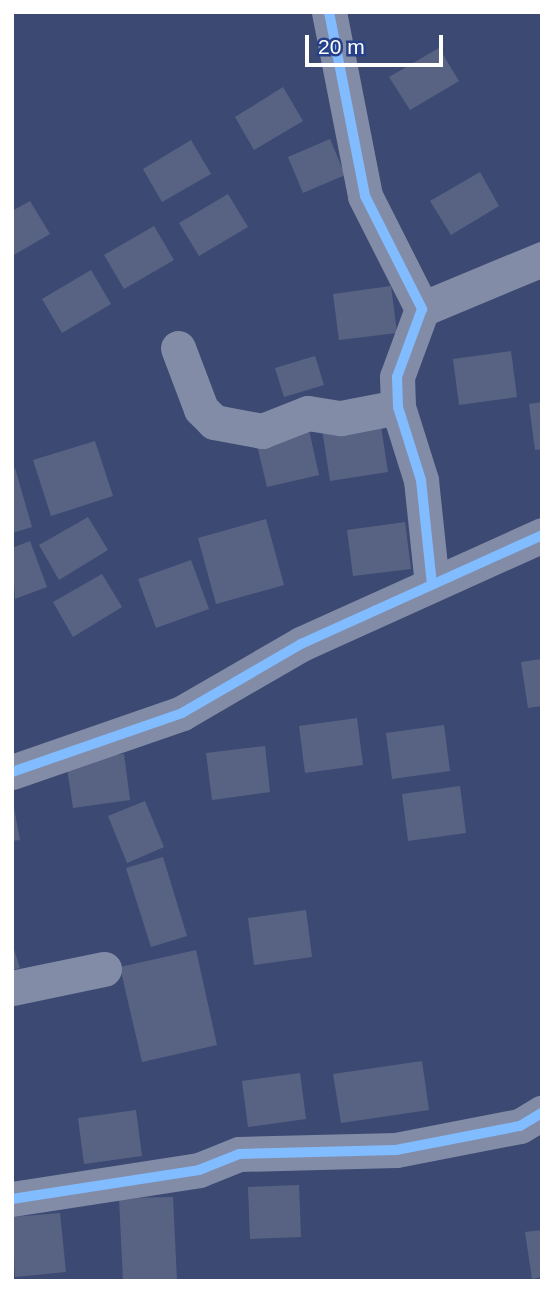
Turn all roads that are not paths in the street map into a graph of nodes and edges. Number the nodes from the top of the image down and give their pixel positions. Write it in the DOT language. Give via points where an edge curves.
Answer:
graph roads {
  1 [pos="329,12"];
  2 [pos="542,259"];
  3 [pos="422,309"];
  4 [pos="178,348"];
  5 [pos="398,407"];
  6 [pos="542,535"];
  7 [pos="432,584"];
  8 [pos="12,772"];
  9 [pos="104,969"];
  10 [pos="12,988"];
  11 [pos="542,1113"];
  12 [pos="12,1199"];
  1 -- 3 [label="street" via="366,196"];
  2 -- 3 [label="street"];
  3 -- 5 [label="street" via="397,377"];
  4 -- 5 [label="street" via="201,409 214,422 262,431 308,413 341,418"];
  5 -- 7 [label="street" via="421,481"];
  6 -- 7 [label="street"];
  7 -- 8 [label="street" via="302,644 182,713"];
  9 -- 10 [label="street"];
  11 -- 12 [label="street" via="520,1126 396,1150 239,1154 199,1170"];
}
